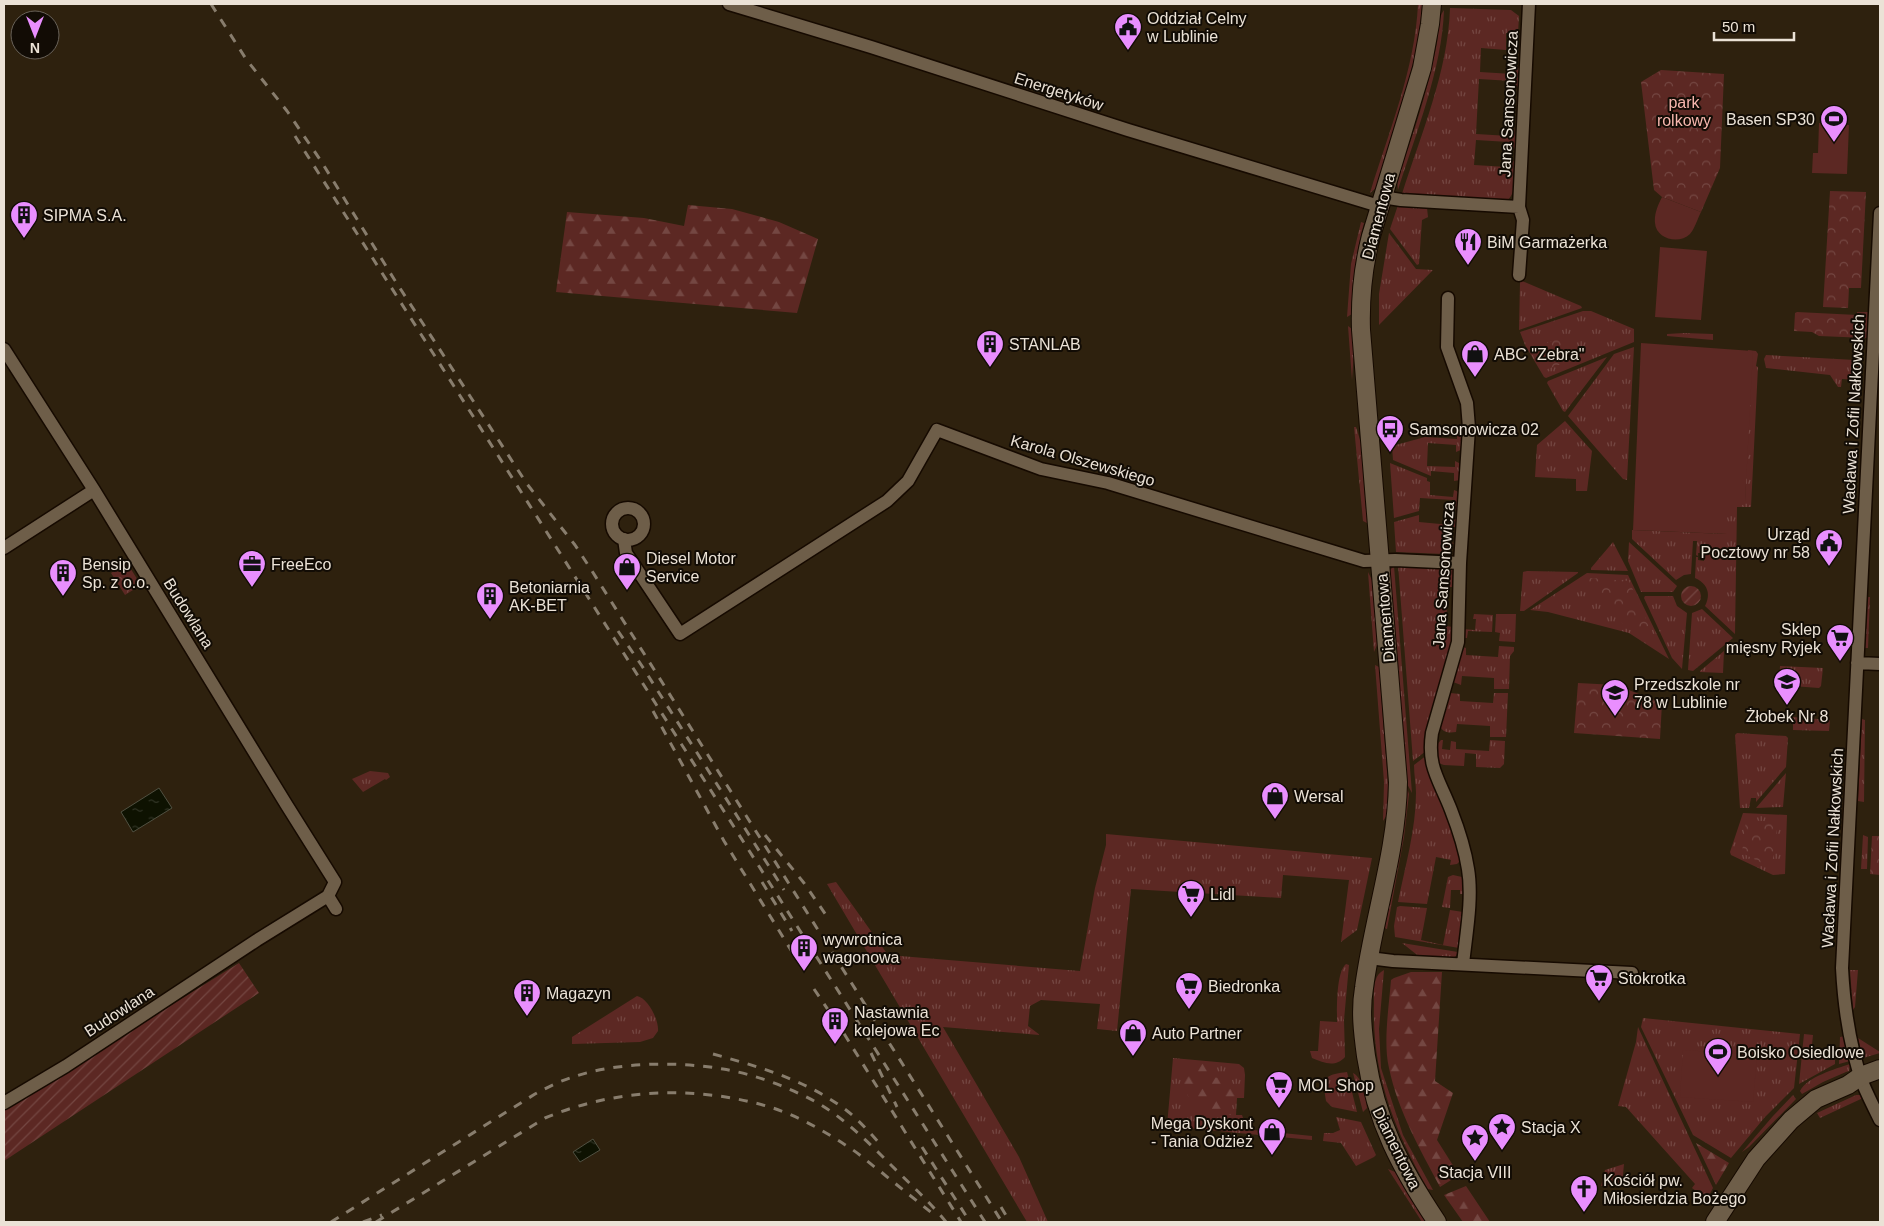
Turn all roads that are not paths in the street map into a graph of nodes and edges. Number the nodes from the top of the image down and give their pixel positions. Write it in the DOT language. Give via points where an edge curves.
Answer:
graph roads {
  1 [pos="729,4"];
  2 [pos="1432,4"];
  3 [pos="1529,4"];
  4 [pos="1381,202"];
  5 [pos="1519,206"];
  6 [pos="1880,213"];
  7 [pos="1519,276"];
  8 [pos="1448,298"];
  9 [pos="4,349"];
  10 [pos="1876,360"];
  11 [pos="94,490"];
  12 [pos="624,539"];
  13 [pos="4,548"];
  14 [pos="1380,560"];
  15 [pos="1460,563"];
  16 [pos="1857,663"];
  17 [pos="1880,664"];
  18 [pos="328,896"];
  19 [pos="336,909"];
  20 [pos="1369,958"];
  21 [pos="1463,964"];
  22 [pos="1632,973"];
  23 [pos="1880,1069"];
  24 [pos="1863,1082"];
  25 [pos="4,1104"];
  26 [pos="1880,1120"];
  27 [pos="1438,1222"];
  28 [pos="1715,1222"];
  1 -- 4 [label="street, Energetyków" via="1128,130"];
  2 -- 4 [label="street, Diamentowa" via="1422,68"];
  3 -- 5 [label="street, Jana Samsonowicza"];
  4 -- 5 [label="street, Energetyków" via="1401,200"];
  4 -- 14 [label="street, Diamentowa" via="1366,256 1361,315"];
  5 -- 7 [label="street, Jana Samsonowicza" via="1523,220"];
  6 -- 10 [label="street, Wacława i Zofii Nałkowskich"];
  8 -- 15 [label="street, Jana Samsonowicza" via="1446,346 1468,403"];
  9 -- 11 [label="street, Budowlana"];
  10 -- 16 [label="street, Wacława i Zofii Nałkowskich"];
  11 -- 13 [label="street"];
  11 -- 18 [label="street, Budowlana" via="335,882"];
  12 -- 14 [label="street, Karola Olszewskiego" via="626,553 680,634 887,501 908,481 936,430 1041,469 1108,483 1344,556 1364,561"];
  14 -- 15 [label="street"];
  14 -- 20 [label="street, Diamentowa" via="1397,802 1394,836"];
  15 -- 21 [label="street, Jana Samsonowicza" via="1458,642 1430,748 1432,767 1451,809 1468,869 1470,884"];
  16 -- 17 [label="street"];
  16 -- 24 [label="street, Wacława i Zofii Nałkowskich" via="1842,972 1846,1010"];
  18 -- 19 [label="street"];
  18 -- 25 [label="street, Budowlana"];
  20 -- 21 [label="street"];
  20 -- 27 [label="street, Diamentowa" via="1362,1021 1375,1101 1397,1154"];
  21 -- 22 [label="street"];
  23 -- 24 [label="street"];
  24 -- 26 [label="street, Wacława i Zofii Nałkowskich"];
  24 -- 28 [label="street" via="1807,1105 1777,1133"];
}
